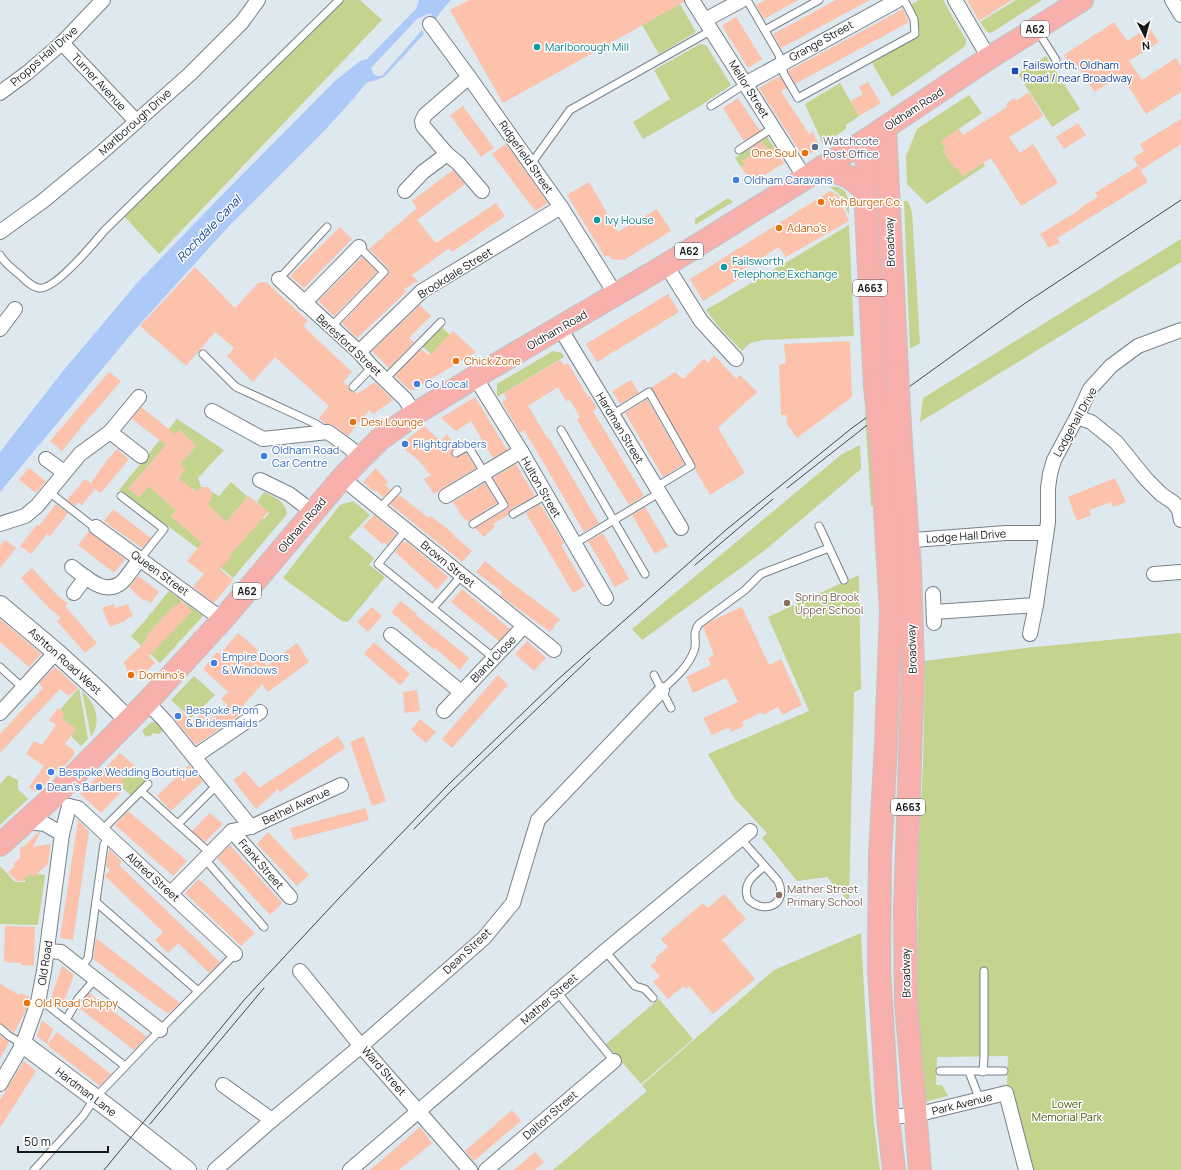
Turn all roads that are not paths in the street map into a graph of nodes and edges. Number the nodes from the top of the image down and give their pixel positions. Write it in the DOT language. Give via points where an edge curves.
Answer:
graph roads {
  1 [pos="103,0"];
  2 [pos="258,0"];
  3 [pos="339,0"];
  4 [pos="692,0"];
  5 [pos="742,0"];
  6 [pos="748,0"];
  7 [pos="819,0"];
  8 [pos="898,0"];
  9 [pos="904,0"];
  10 [pos="955,0"];
  11 [pos="1082,0"];
  12 [pos="1172,0"];
  13 [pos="1181,14"];
  14 [pos="430,24"];
  15 [pos="709,25"];
  16 [pos="1036,28"];
  17 [pos="764,30"];
  18 [pos="62,43"];
  19 [pos="989,58"];
  20 [pos="1056,60"];
  21 [pos="781,64"];
  22 [pos="469,76"];
  23 [pos="745,84"];
  24 [pos="0,93"];
  25 [pos="711,106"];
  26 [pos="136,121"];
  27 [pos="774,127"];
  28 [pos="884,128"];
  29 [pos="865,141"];
  30 [pos="739,150"];
  31 [pos="447,154"];
  32 [pos="531,164"];
  33 [pos="814,173"];
  34 [pos="864,190"];
  35 [pos="405,191"];
  36 [pos="482,191"];
  37 [pos="561,207"];
  38 [pos="327,227"];
  39 [pos="0,232"];
  40 [pos="358,247"];
  41 [pos="0,255"];
  42 [pos="666,265"];
  43 [pos="279,279"];
  44 [pos="616,295"];
  45 [pos="304,303"];
  46 [pos="15,309"];
  47 [pos="441,322"];
  48 [pos="331,327"];
  49 [pos="560,328"];
  50 [pos="0,329"];
  51 [pos="1181,330"];
  52 [pos="359,352"];
  53 [pos="202,354"];
  54 [pos="736,359"];
  55 [pos="372,367"];
  56 [pos="475,377"];
  57 [pos="385,379"];
  58 [pos="353,387"];
  59 [pos="139,397"];
  60 [pos="212,411"];
  61 [pos="415,414"];
  62 [pos="612,415"];
  63 [pos="1077,417"];
  64 [pos="561,430"];
  65 [pos="110,432"];
  66 [pos="328,432"];
  67 [pos="521,451"];
  68 [pos="456,453"];
  69 [pos="141,456"];
  70 [pos="360,458"];
  71 [pos="46,459"];
  72 [pos="64,472"];
  73 [pos="485,473"];
  74 [pos="342,478"];
  75 [pos="260,480"];
  76 [pos="397,490"];
  77 [pos="657,490"];
  78 [pos="48,492"];
  79 [pos="546,495"];
  80 [pos="121,496"];
  81 [pos="446,496"];
  82 [pos="379,509"];
  83 [pos="313,512"];
  84 [pos="513,514"];
  85 [pos="614,519"];
  86 [pos="1181,520"];
  87 [pos="0,524"];
  88 [pos="474,524"];
  89 [pos="819,526"];
  90 [pos="96,527"];
  91 [pos="681,528"];
  92 [pos="406,530"];
  93 [pos="1045,533"];
  94 [pos="897,541"];
  95 [pos="574,544"];
  96 [pos="829,548"];
  97 [pos="140,559"];
  98 [pos="72,567"];
  99 [pos="1181,572"];
  100 [pos="645,574"];
  101 [pos="1154,574"];
  102 [pos="462,576"];
  103 [pos="86,577"];
  104 [pos="844,580"];
  105 [pos="74,593"];
  106 [pos="933,594"];
  107 [pos="606,598"];
  108 [pos="0,604"];
  109 [pos="1036,605"];
  110 [pos="433,608"];
  111 [pos="224,618"];
  112 [pos="524,626"];
  113 [pos="1030,634"];
  114 [pos="391,635"];
  115 [pos="554,650"];
  116 [pos="56,652"];
  117 [pos="494,658"];
  118 [pos="0,667"];
  119 [pos="654,675"];
  120 [pos="23,688"];
  121 [pos="662,690"];
  122 [pos="461,692"];
  123 [pos="147,702"];
  124 [pos="671,708"];
  125 [pos="444,711"];
  126 [pos="260,712"];
  127 [pos="0,714"];
  128 [pos="128,720"];
  129 [pos="194,757"];
  130 [pos="148,784"];
  131 [pos="217,785"];
  132 [pos="341,785"];
  133 [pos="141,791"];
  134 [pos="63,799"];
  135 [pos="26,822"];
  136 [pos="178,824"];
  137 [pos="251,827"];
  138 [pos="232,831"];
  139 [pos="62,834"];
  140 [pos="106,834"];
  141 [pos="745,834"];
  142 [pos="0,845"];
  143 [pos="206,856"];
  144 [pos="765,866"];
  145 [pos="171,893"];
  146 [pos="290,897"];
  147 [pos="96,902"];
  148 [pos="264,927"];
  149 [pos="605,950"];
  150 [pos="47,951"];
  151 [pos="236,954"];
  152 [pos="81,968"];
  153 [pos="300,971"];
  154 [pos="984,971"];
  155 [pos="95,979"];
  156 [pos="198,991"];
  157 [pos="557,992"];
  158 [pos="653,998"];
  159 [pos="38,1002"];
  160 [pos="66,1020"];
  161 [pos="0,1028"];
  162 [pos="160,1030"];
  163 [pos="23,1044"];
  164 [pos="361,1046"];
  165 [pos="614,1061"];
  166 [pos="125,1066"];
  167 [pos="940,1071"];
  168 [pos="1004,1071"];
  169 [pos="969,1072"];
  170 [pos="983,1072"];
  171 [pos="0,1084"];
  172 [pos="223,1085"];
  173 [pos="95,1098"];
  174 [pos="980,1100"];
  175 [pos="419,1111"];
  176 [pos="915,1115"];
  177 [pos="888,1117"];
  178 [pos="272,1120"];
  179 [pos="34,1170"];
  180 [pos="187,1170"];
  181 [pos="215,1170"];
  182 [pos="350,1170"];
  183 [pos="470,1170"];
  184 [pos="486,1170"];
  185 [pos="894,1170"];
  186 [pos="920,1170"];
  187 [pos="1026,1170"];
  1 -- 18 [label="street, Propps Hall Drive"];
  2 -- 26 [label="street, Marlborough Drive" via="242,22 190,74"];
  3 -- 41 [label="lane" via="104,231 84,256 48,287 38,288 30,284 4,262"];
  4 -- 15 [label="street, Mellor Street"];
  5 -- 15 [label="street"];
  6 -- 17 [label="lane"];
  7 -- 17 [label="lane"];
  8 -- 21 [label="street, Grange Street"];
  9 -- 21 [label="lane" via="914,19 915,34 798,98"];
  10 -- 19 [label="street"];
  11 -- 16 [label="highway, Oldham Road / A62"];
  12 -- 13 [label="street"];
  14 -- 22 [label="street, Ridgefield Street"];
  15 -- 23 [label="street, Mellor Street"];
  15 -- 32 [label="lane" via="570,110"];
  16 -- 19 [label="highway, Oldham Road / A62"];
  16 -- 20 [label="lane"];
  17 -- 21 [label="lane"];
  18 -- 24 [label="street, Propps Hall Drive"];
  18 -- 26 [label="street, Turner Avenue"];
  19 -- 28 [label="highway, Oldham Road / A62"];
  21 -- 23 [label="street, Grange Street"];
  22 -- 31 [label="street" via="425,115 422,121 423,126"];
  22 -- 32 [label="street, Ridgefield Street"];
  23 -- 25 [label="lane"];
  23 -- 27 [label="street, Mellor Street"];
  26 -- 39 [label="street, Marlborough Drive" via="43,201"];
  27 -- 30 [label="lane"];
  27 -- 33 [label="street, Mellor Street"];
  28 -- 29 [label="highway, Oldham Road / A62"];
  28 -- 94 [label="highway, Broadway / A663, bridge" via="901,444"];
  29 -- 33 [label="highway, Oldham Road / A62"];
  29 -- 34 [label="highway, Broadway / A663" via="867,171"];
  31 -- 35 [label="street"];
  31 -- 36 [label="street"];
  32 -- 37 [label="street, Ridgefield Street"];
  33 -- 34 [label="highway" via="849,177"];
  33 -- 42 [label="highway, Oldham Road / A62"];
  34 -- 94 [label="highway, Broadway / A663, bridge" via="875,386 882,456"];
  37 -- 44 [label="street, Ridgefield Street"];
  37 -- 52 [label="street, Brookdale Street" via="422,291"];
  38 -- 43 [label="lane"];
  40 -- 45 [label="street"];
  40 -- 48 [label="lane" via="384,272"];
  42 -- 44 [label="highway, Oldham Road / A62"];
  42 -- 54 [label="street" via="701,321"];
  43 -- 45 [label="street, Beresford Street"];
  44 -- 49 [label="highway, Oldham Road / A62"];
  45 -- 48 [label="street, Beresford Street"];
  46 -- 50 [label="street"];
  47 -- 57 [label="lane"];
  48 -- 52 [label="street, Beresford Street"];
  49 -- 56 [label="highway, Oldham Road / A62"];
  49 -- 62 [label="street, Hardman Street"];
  51 -- 63 [label="street, Lodgehall Drive" via="1138,346 1111,366 1090,389"];
  52 -- 55 [label="street, Beresford Street"];
  53 -- 66 [label="lane" via="236,387"];
  55 -- 57 [label="street, Beresford Street"];
  55 -- 58 [label="lane"];
  56 -- 61 [label="highway, Oldham Road / A62"];
  56 -- 67 [label="street, Hulton Street"];
  57 -- 61 [label="street, Beresford Street" via="405,399"];
  59 -- 65 [label="street"];
  60 -- 66 [label="street" via="263,439"];
  61 -- 70 [label="highway, Oldham Road / A62" via="379,440"];
  62 -- 77 [label="street, Hardman Street"];
  62 -- 77 [label="lane" via="649,392 692,466"];
  63 -- 86 [label="street" via="1091,422 1116,442 1151,484 1174,503"];
  63 -- 93 [label="street, Lodgehall Drive" via="1054,460 1050,474 1048,522"];
  64 -- 85 [label="lane"];
  65 -- 69 [label="street"];
  65 -- 72 [label="street" via="80,454"];
  66 -- 70 [label="street"];
  67 -- 73 [label="street"];
  67 -- 79 [label="street, Hulton Street"];
  68 -- 73 [label="lane" via="468,446"];
  70 -- 74 [label="highway, Oldham Road / A62"];
  71 -- 72 [label="street"];
  72 -- 78 [label="street"];
  73 -- 81 [label="street"];
  73 -- 88 [label="lane" via="504,505"];
  74 -- 82 [label="street, Brown Street"];
  74 -- 83 [label="highway, Oldham Road / A62"];
  75 -- 83 [label="street" via="289,494"];
  76 -- 82 [label="lane"];
  77 -- 85 [label="lane"];
  77 -- 91 [label="street, Hardman Street"];
  78 -- 87 [label="street" via="25,516"];
  78 -- 90 [label="lane"];
  79 -- 84 [label="lane"];
  79 -- 95 [label="street, Hulton Street"];
  80 -- 97 [label="lane" via="164,529"];
  82 -- 92 [label="street, Brown Street"];
  83 -- 111 [label="highway, Oldham Road / A62"];
  85 -- 95 [label="lane"];
  85 -- 100 [label="lane"];
  89 -- 96 [label="lane"];
  90 -- 97 [label="street, Queen Street"];
  92 -- 102 [label="street, Brown Street"];
  92 -- 110 [label="lane" via="378,564"];
  93 -- 94 [label="street, Lodge Hall Drive" via="1006,533"];
  93 -- 109 [label="street, Lodgehall Drive"];
  94 -- 176 [label="highway, Broadway / A663" via="913,669 906,1002"];
  94 -- 177 [label="highway, Broadway / A663" via="891,612 880,855 879,968"];
  95 -- 107 [label="street, Hulton Street"];
  96 -- 104 [label="lane"];
  96 -- 121 [label="lane" via="761,574 699,624 695,629 694,651 682,671"];
  97 -- 103 [label="street" via="121,582 112,587 103,588"];
  97 -- 111 [label="street, Queen Street"];
  98 -- 103 [label="street"];
  99 -- 101 [label="street"];
  102 -- 110 [label="lane"];
  102 -- 112 [label="street, Brown Street"];
  103 -- 105 [label="street"];
  106 -- 109 [label="street" via="934,617"];
  108 -- 116 [label="street, Ashton Road West"];
  109 -- 113 [label="street, Lodgehall Drive"];
  110 -- 117 [label="lane"];
  111 -- 123 [label="highway, Oldham Road / A62"];
  112 -- 115 [label="street, Brown Street"];
  112 -- 117 [label="street, Bland Close"];
  114 -- 122 [label="street, Bland Close"];
  116 -- 120 [label="street"];
  116 -- 128 [label="street, Ashton Road West"];
  117 -- 122 [label="street, Bland Close"];
  118 -- 120 [label="lane"];
  119 -- 121 [label="lane"];
  120 -- 127 [label="street"];
  121 -- 124 [label="lane"];
  121 -- 164 [label="street, Dean Street" via="538,820 513,903 484,938"];
  122 -- 125 [label="street, Bland Close"];
  123 -- 128 [label="highway, Oldham Road / A62"];
  123 -- 129 [label="street"];
  126 -- 129 [label="street"];
  128 -- 134 [label="highway, Oldham Road / A62"];
  129 -- 131 [label="street"];
  130 -- 133 [label="lane"];
  131 -- 136 [label="lane"];
  131 -- 137 [label="street"];
  132 -- 137 [label="street, Bethel Avenue"];
  133 -- 136 [label="lane"];
  133 -- 140 [label="lane"];
  134 -- 135 [label="highway, Oldham Road / A62"];
  134 -- 139 [label="street, Old Road"];
  134 -- 140 [label="street, Aldred Street" via="78,808"];
  135 -- 139 [label="street" via="45,824"];
  135 -- 142 [label="highway, Oldham Road / A62"];
  136 -- 143 [label="lane"];
  137 -- 138 [label="street, Bethel Avenue"];
  138 -- 143 [label="street"];
  138 -- 146 [label="street, Frank Street"];
  139 -- 150 [label="street, Old Road"];
  140 -- 145 [label="street, Aldred Street"];
  140 -- 147 [label="lane"];
  141 -- 144 [label="lane"];
  141 -- 149 [label="street, Mather Street"];
  143 -- 145 [label="street"];
  143 -- 148 [label="lane" via="210,866"];
  144 -- 144 [label="lane" via="781,888 778,902 769,907 756,906 748,899 746,888 752,877"];
  145 -- 151 [label="street, Aldred Street"];
  147 -- 152 [label="lane" via="88,958"];
  147 -- 156 [label="lane"];
  149 -- 157 [label="street, Mather Street"];
  149 -- 158 [label="lane" via="635,986 645,989"];
  150 -- 152 [label="street" via="61,952"];
  150 -- 159 [label="street, Old Road"];
  151 -- 156 [label="lane"];
  152 -- 155 [label="street"];
  153 -- 164 [label="street, Ward Street"];
  154 -- 170 [label="lane"];
  155 -- 160 [label="lane" via="78,999"];
  155 -- 162 [label="street"];
  156 -- 162 [label="lane"];
  157 -- 165 [label="lane"];
  157 -- 175 [label="street, Mather Street"];
  159 -- 160 [label="lane" via="46,1004"];
  159 -- 163 [label="street, Old Road"];
  160 -- 166 [label="lane"];
  161 -- 163 [label="lane"];
  162 -- 166 [label="lane"];
  163 -- 171 [label="street, Old Road"];
  163 -- 173 [label="street, Hardman Lane"];
  164 -- 175 [label="street, Ward Street"];
  164 -- 178 [label="street, Dean Street"];
  165 -- 184 [label="street, Dalton Street"];
  166 -- 173 [label="lane"];
  167 -- 169 [label="lane"];
  168 -- 170 [label="lane"];
  169 -- 170 [label="lane"];
  169 -- 174 [label="lane"];
  172 -- 178 [label="street"];
  173 -- 179 [label="lane" via="83,1116"];
  173 -- 180 [label="street, Hardman Lane"];
  174 -- 176 [label="street, Park Avenue"];
  174 -- 187 [label="street, Park Avenue" via="1006,1093"];
  175 -- 182 [label="street, Mather Street"];
  175 -- 183 [label="street, Ward Street"];
  176 -- 177 [label="street, Park Avenue"];
  176 -- 186 [label="highway, Broadway / A663"];
  177 -- 185 [label="highway, Broadway / A663"];
  178 -- 181 [label="street, Dean Street"];
}
